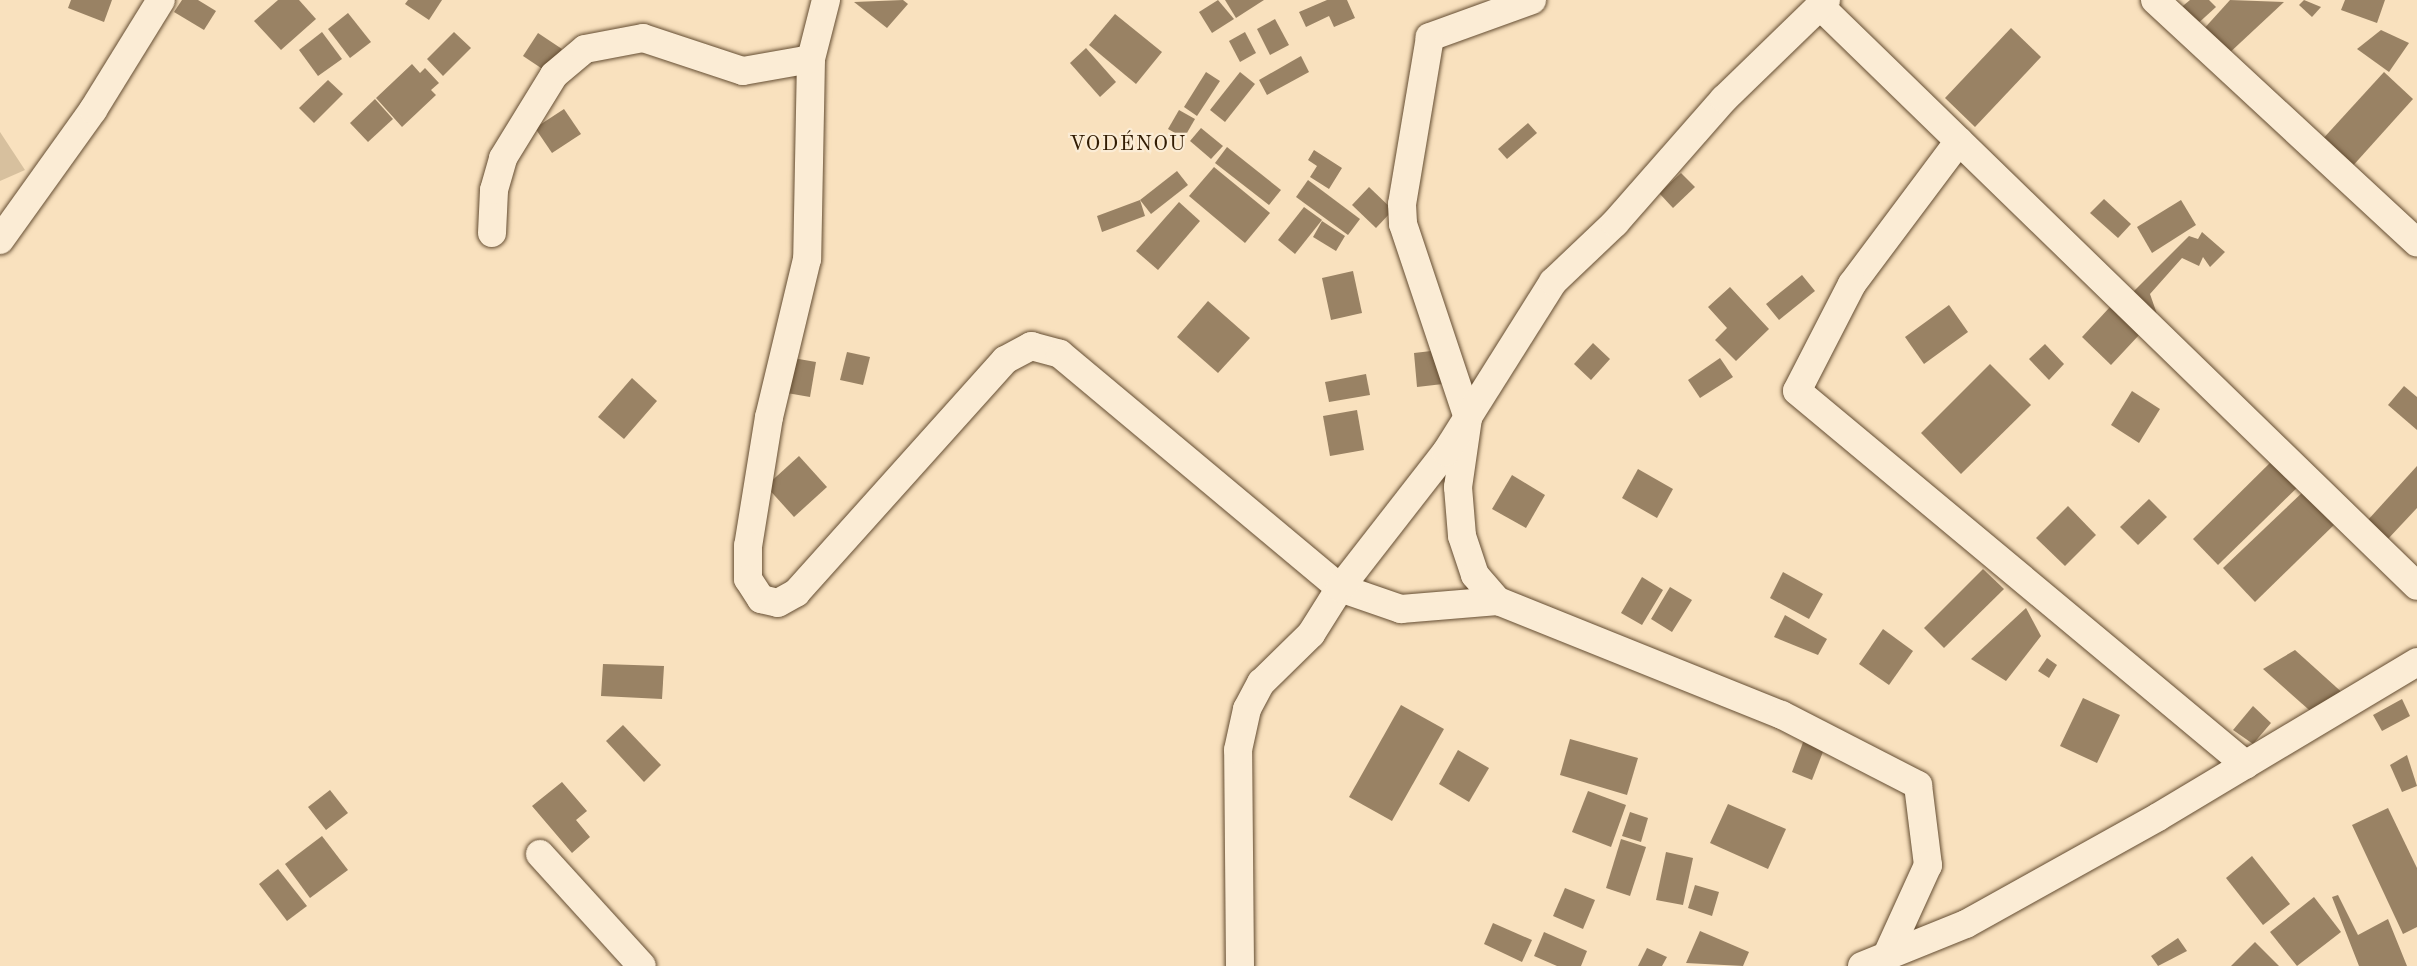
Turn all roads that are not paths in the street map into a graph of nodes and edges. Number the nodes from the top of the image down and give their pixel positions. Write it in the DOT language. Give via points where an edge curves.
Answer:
graph roads {
  1 [pos="160,0"];
  2 [pos="826,0"];
  3 [pos="1532,0"];
  4 [pos="2155,0"];
  5 [pos="1823,3"];
  6 [pos="811,59"];
  7 [pos="1959,141"];
  8 [pos="492,233"];
  9 [pos="0,240"];
  10 [pos="2417,243"];
  11 [pos="1468,418"];
  12 [pos="2417,586"];
  13 [pos="1340,588"];
  14 [pos="1497,602"];
  15 [pos="2417,662"];
  16 [pos="2246,765"];
  17 [pos="540,854"];
  18 [pos="1885,959"];
  19 [pos="642,966"];
  20 [pos="1240,966"];
  21 [pos="1862,966"];
  1 -- 9 [label="street" via="93,110"];
  2 -- 6 [label="street"];
  3 -- 11 [label="street" via="1430,36 1413,119 1403,224"];
  4 -- 10 [label="street"];
  5 -- 7 [label="street"];
  5 -- 11 [label="street" via="1724,99 1629,209 1553,282"];
  6 -- 8 [label="street" via="743,71 643,38 585,49 554,75 503,158 494,190"];
  6 -- 13 [label="street" via="807,259 769,417 748,546 748,579 761,599 778,603 796,593 1005,360 1031,346 1060,354"];
  7 -- 12 [label="street"];
  7 -- 16 [label="street" via="1852,284 1797,392"];
  11 -- 13 [label="street"];
  11 -- 14 [label="street" via="1458,487 1462,536 1475,574"];
  13 -- 14 [label="street" via="1401,609"];
  13 -- 20 [label="street" via="1311,634 1262,683 1247,709 1238,750"];
  14 -- 18 [label="street" via="1782,715 1918,785 1928,865"];
  15 -- 16 [label="street"];
  16 -- 18 [label="street" via="1966,924"];
  17 -- 19 [label="street"];
  18 -- 21 [label="street"];
}
